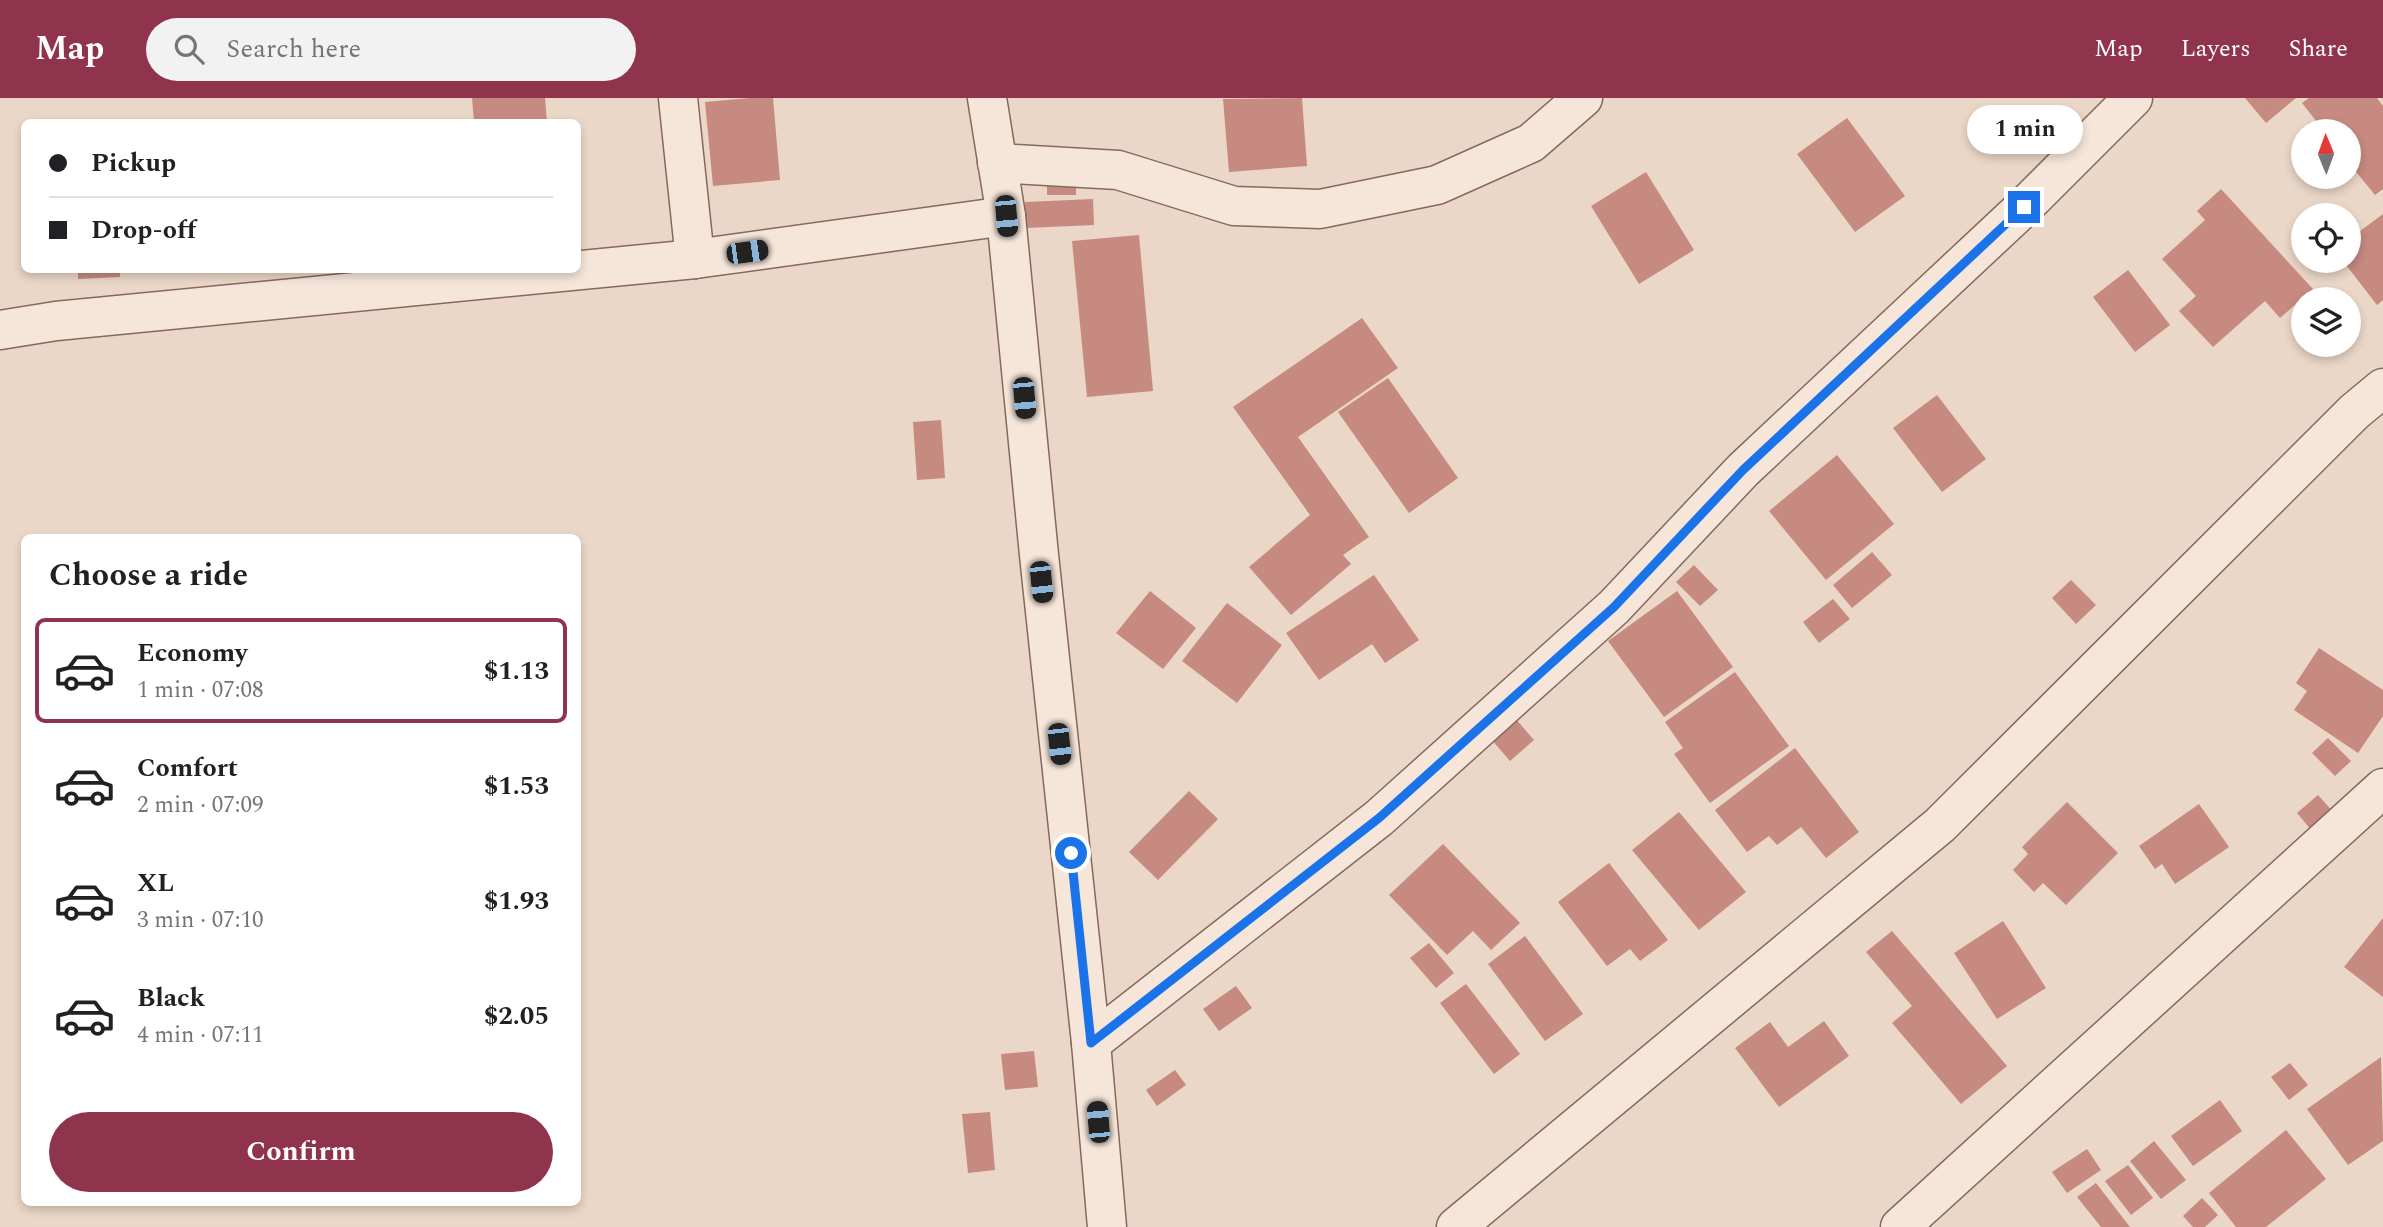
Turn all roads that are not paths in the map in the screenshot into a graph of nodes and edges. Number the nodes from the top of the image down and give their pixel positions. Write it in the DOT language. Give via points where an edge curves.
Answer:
graph roads {
  1 [pos="678,98"];
  2 [pos="987,98"];
  3 [pos="1583,98"];
  4 [pos="2133,98"];
  5 [pos="996,163"];
  6 [pos="1006,216"];
  7 [pos="695,259"];
  8 [pos="581,270"];
  9 [pos="551,273"];
  10 [pos="0,330"];
  11 [pos="2383,388"];
  12 [pos="2383,788"];
  13 [pos="1091,1043"];
  14 [pos="1107,1227"];
  15 [pos="1456,1227"];
  16 [pos="1900,1227"];
  1 -- 7 [label="street"];
  2 -- 5 [label="street"];
  3 -- 5 [label="street" via="1531,143 1437,185 1320,209 1234,206 1118,170"];
  4 -- 13 [label="street" via="2024,207 1743,470 1614,607 1379,818"];
  5 -- 6 [label="street"];
  6 -- 7 [label="street"];
  6 -- 13 [label="street"];
  7 -- 8 [label="street"];
  9 -- 10 [label="street"];
  11 -- 15 [label="street" via="1940,825"];
  12 -- 16 [label="street"];
  13 -- 14 [label="street"];
}
